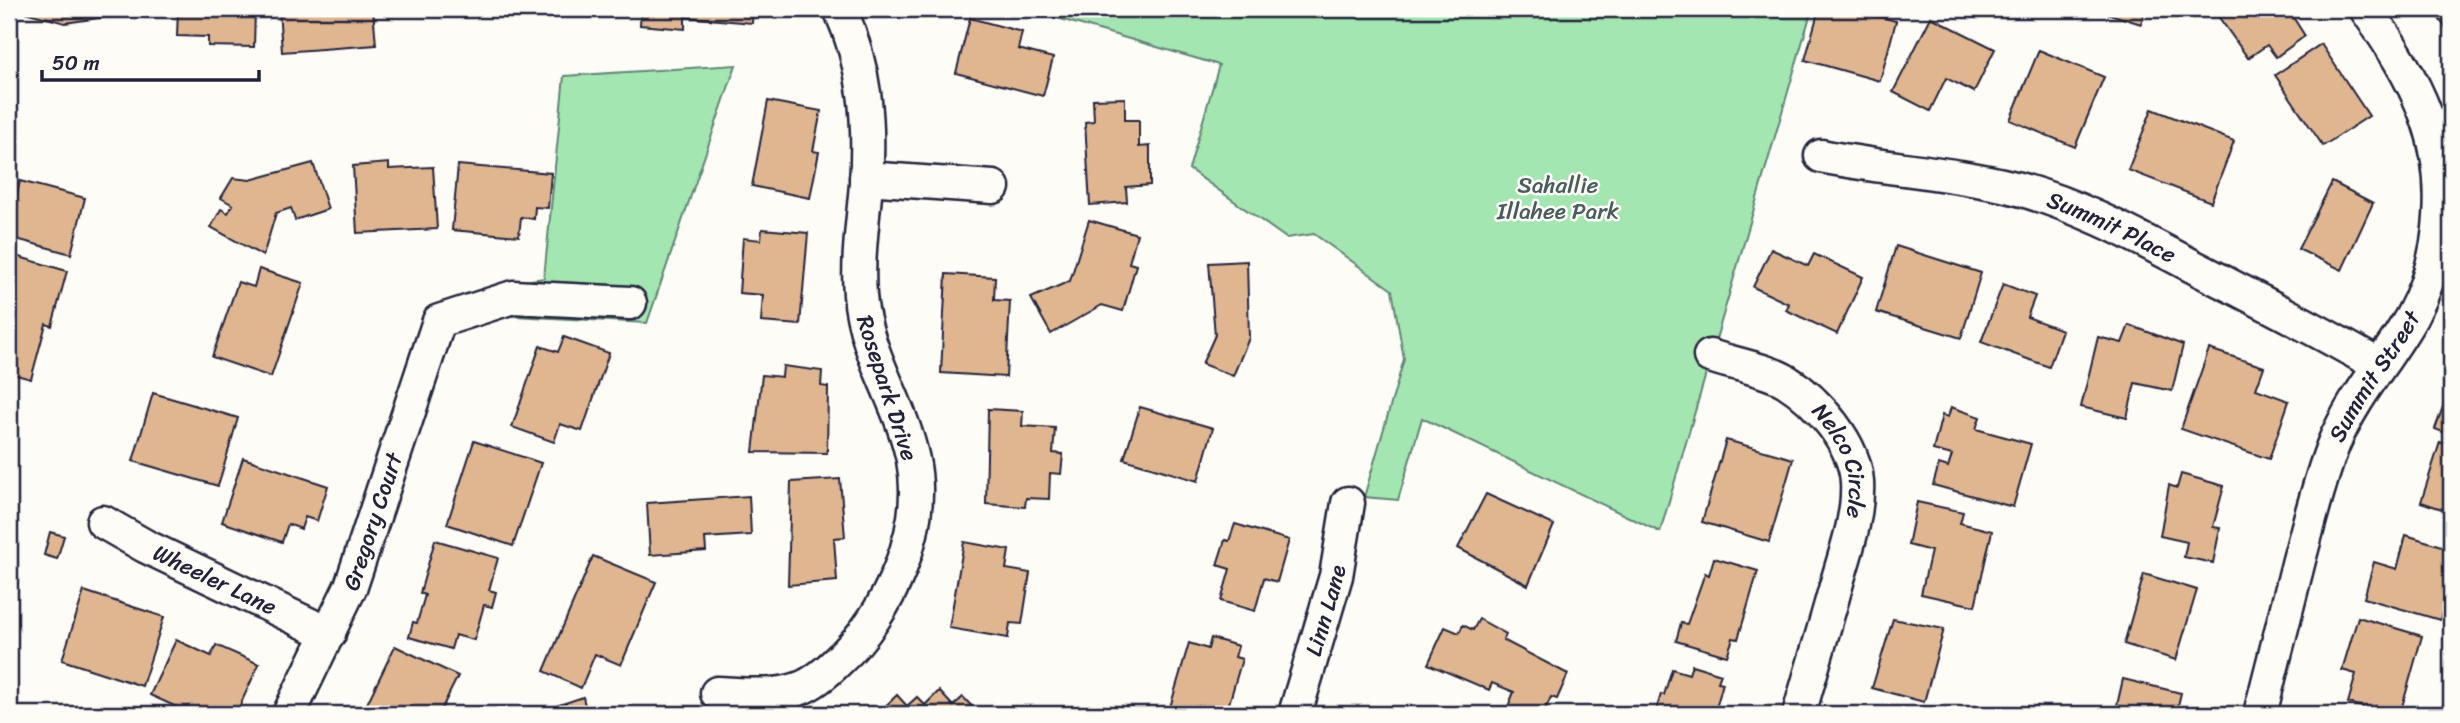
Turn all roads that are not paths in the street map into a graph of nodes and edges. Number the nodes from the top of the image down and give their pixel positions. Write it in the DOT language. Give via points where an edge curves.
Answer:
graph roads {
  1 [pos="840,9"];
  2 [pos="2366,9"];
  3 [pos="2439,114"];
  4 [pos="1821,156"];
  5 [pos="866,178"];
  6 [pos="993,187"];
  7 [pos="629,303"];
  8 [pos="1710,356"];
  9 [pos="2378,365"];
  10 [pos="1348,503"];
  11 [pos="103,522"];
  12 [pos="329,634"];
  13 [pos="717,693"];
  14 [pos="289,714"];
  15 [pos="1296,714"];
  16 [pos="1799,714"];
  17 [pos="2260,714"];
  1 -- 5 [label="street, Rosepark Drive" via="858,55 868,109"];
  2 -- 3 [label="street, Summit Street"];
  3 -- 9 [label="street, Summit Street" via="2434,142 2440,189 2437,246 2415,309"];
  4 -- 9 [label="street, Summit Place" via="2015,188 2073,208"];
  5 -- 6 [label="street"];
  5 -- 13 [label="street, Rosepark Drive" via="858,268 861,304 869,344 902,421 913,462 915,505 908,543 889,596 855,645 816,680 768,694"];
  7 -- 12 [label="street, Gregory Court" via="513,297 439,321 351,586"];
  8 -- 16 [label="street, Nelco Circle" via="1784,379 1811,399 1832,423 1857,480 1847,548"];
  9 -- 17 [label="street, Summit Street" via="2349,412 2326,464"];
  10 -- 15 [label="street, Linn Lane" via="1336,576"];
  11 -- 12 [label="street, Wheeler Lane"];
  12 -- 14 [label="street, Gregory Court"];
}
